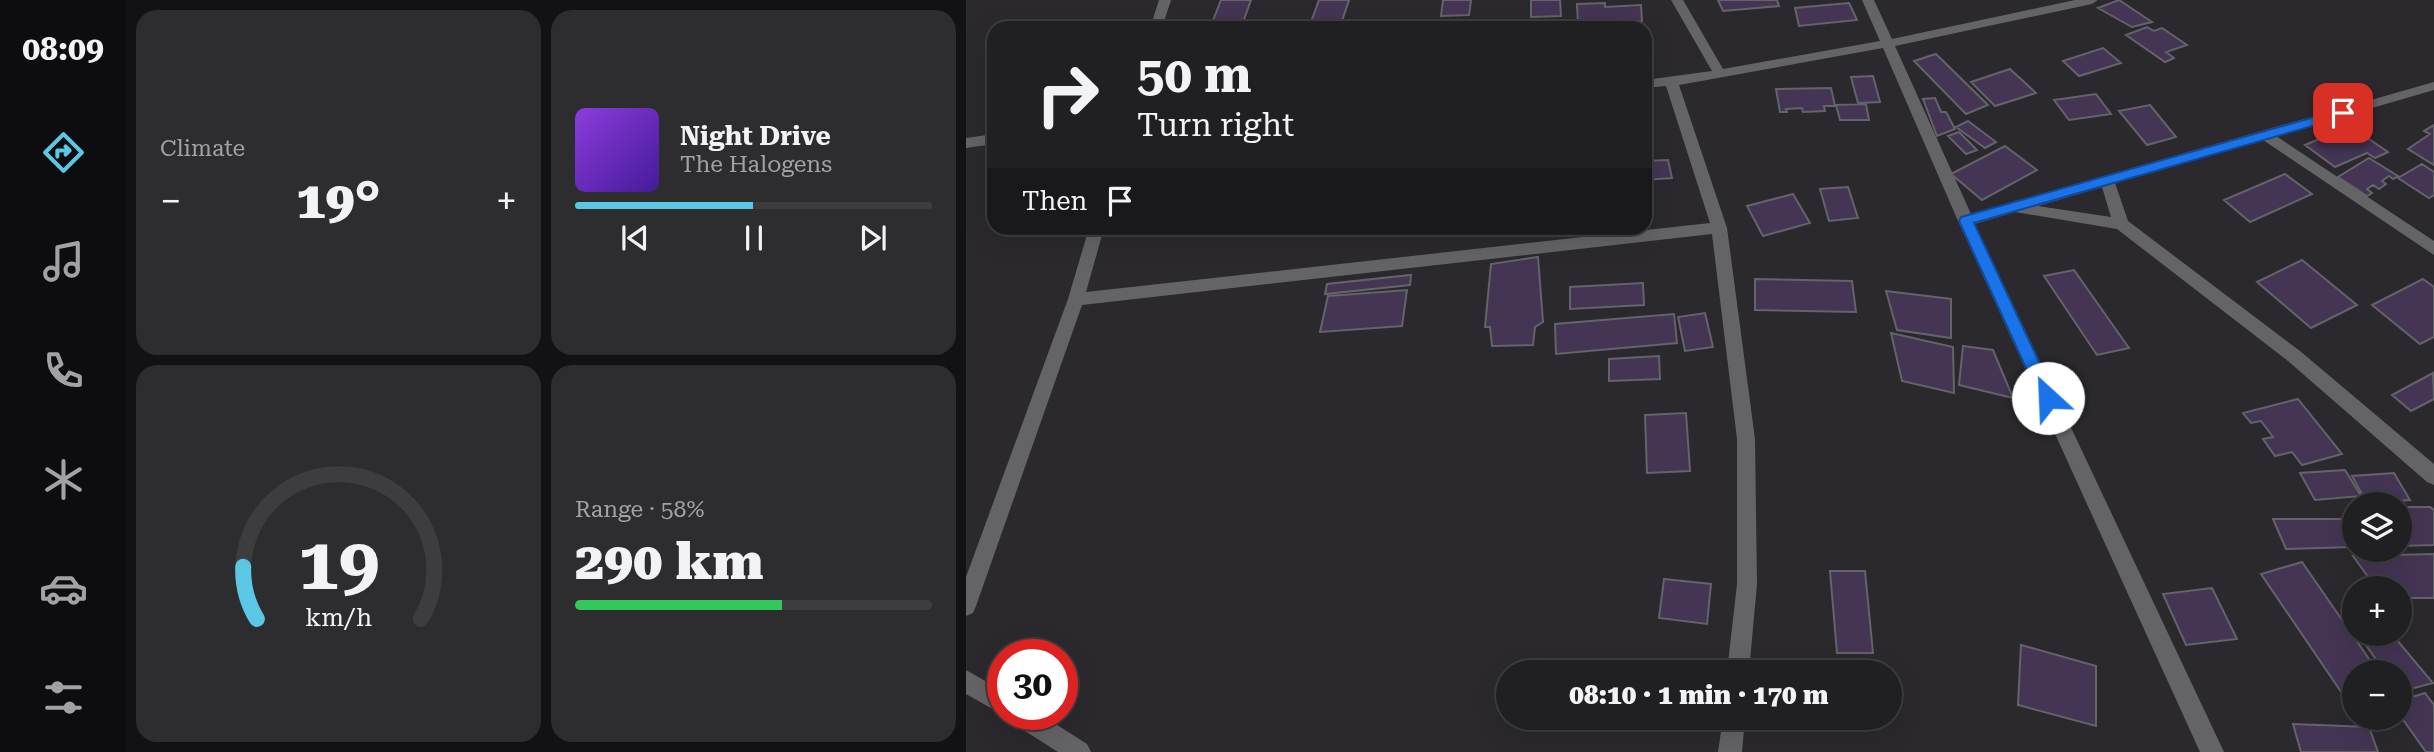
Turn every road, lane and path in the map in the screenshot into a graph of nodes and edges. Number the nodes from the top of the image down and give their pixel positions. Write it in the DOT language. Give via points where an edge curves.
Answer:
graph roads {
  1 [pos="1166,0"];
  2 [pos="1677,0"];
  3 [pos="1868,0"];
  4 [pos="2092,0"];
  5 [pos="1158,21"];
  6 [pos="1886,44"];
  7 [pos="1720,74"];
  8 [pos="1671,82"];
  9 [pos="1652,83"];
  10 [pos="2430,91"];
  11 [pos="2265,135"];
  12 [pos="987,140"];
  13 [pos="966,143"];
  14 [pos="2107,180"];
  15 [pos="2018,208"];
  16 [pos="1966,221"];
  17 [pos="2121,224"];
  18 [pos="1719,228"];
  19 [pos="1094,235"];
  20 [pos="2434,250"];
  21 [pos="1076,299"];
  22 [pos="2434,476"];
  23 [pos="966,606"];
  24 [pos="1739,660"];
  25 [pos="966,681"];
  26 [pos="987,694"];
  27 [pos="1044,730"];
  28 [pos="1733,730"];
  29 [pos="1079,752"];
  30 [pos="1730,752"];
  31 [pos="2212,752"];
  1 -- 5 [label="street"];
  2 -- 7 [label="street"];
  3 -- 6 [label="street"];
  4 -- 6 [label="street"];
  6 -- 7 [label="street"];
  6 -- 16 [label="street"];
  7 -- 8 [label="street"];
  8 -- 9 [label="street"];
  8 -- 18 [label="street"];
  10 -- 11 [label="street"];
  11 -- 14 [label="street"];
  11 -- 20 [label="street"];
  12 -- 13 [label="street"];
  14 -- 15 [label="street"];
  14 -- 17 [label="street"];
  15 -- 16 [label="street"];
  15 -- 17 [label="street"];
  16 -- 31 [label="street"];
  17 -- 22 [label="street" via="2294,356"];
  18 -- 21 [label="street"];
  18 -- 24 [label="street" via="1746,439 1747,584"];
  19 -- 21 [label="street"];
  21 -- 23 [label="street"];
  25 -- 26 [label="street"];
  27 -- 29 [label="street"];
  28 -- 30 [label="street"];
}
